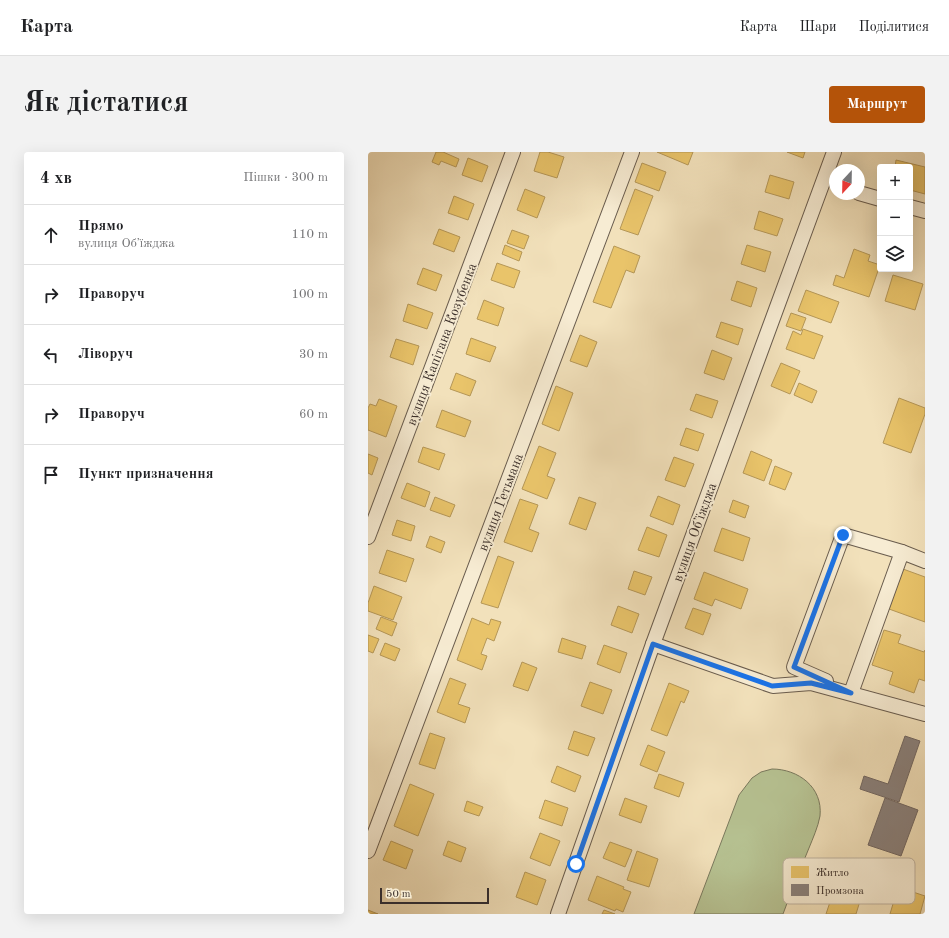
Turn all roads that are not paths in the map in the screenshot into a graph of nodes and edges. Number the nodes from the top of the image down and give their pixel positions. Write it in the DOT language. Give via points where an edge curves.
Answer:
graph roads {
  1 [pos="513,152"];
  2 [pos="632,152"];
  3 [pos="834,152"];
  4 [pos="832,164"];
  5 [pos="829,185"];
  6 [pos="865,195"];
  7 [pos="877,198"];
  8 [pos="913,208"];
  9 [pos="925,211"];
  10 [pos="368,537"];
  11 [pos="902,552"];
  12 [pos="925,561"];
  13 [pos="653,644"];
  14 [pos="851,693"];
  15 [pos="925,714"];
  16 [pos="368,850"];
  17 [pos="558,914"];
  1 -- 10 [label="street, вулиця Капітана Козубенка"];
  2 -- 16 [label="street, вулиця Гетьмана"];
  3 -- 4 [label="street, вулиця Обʼїжджа"];
  5 -- 13 [label="street, вулиця Обʼїжджа"];
  6 -- 7 [label="street"];
  8 -- 9 [label="street"];
  11 -- 12 [label="street"];
  11 -- 14 [label="street"];
  11 -- 14 [label="street" via="843,535 794,667"];
  13 -- 14 [label="street" via="772,686 811,683"];
  13 -- 17 [label="street, вулиця Обʼїжджа"];
  14 -- 15 [label="street"];
}
